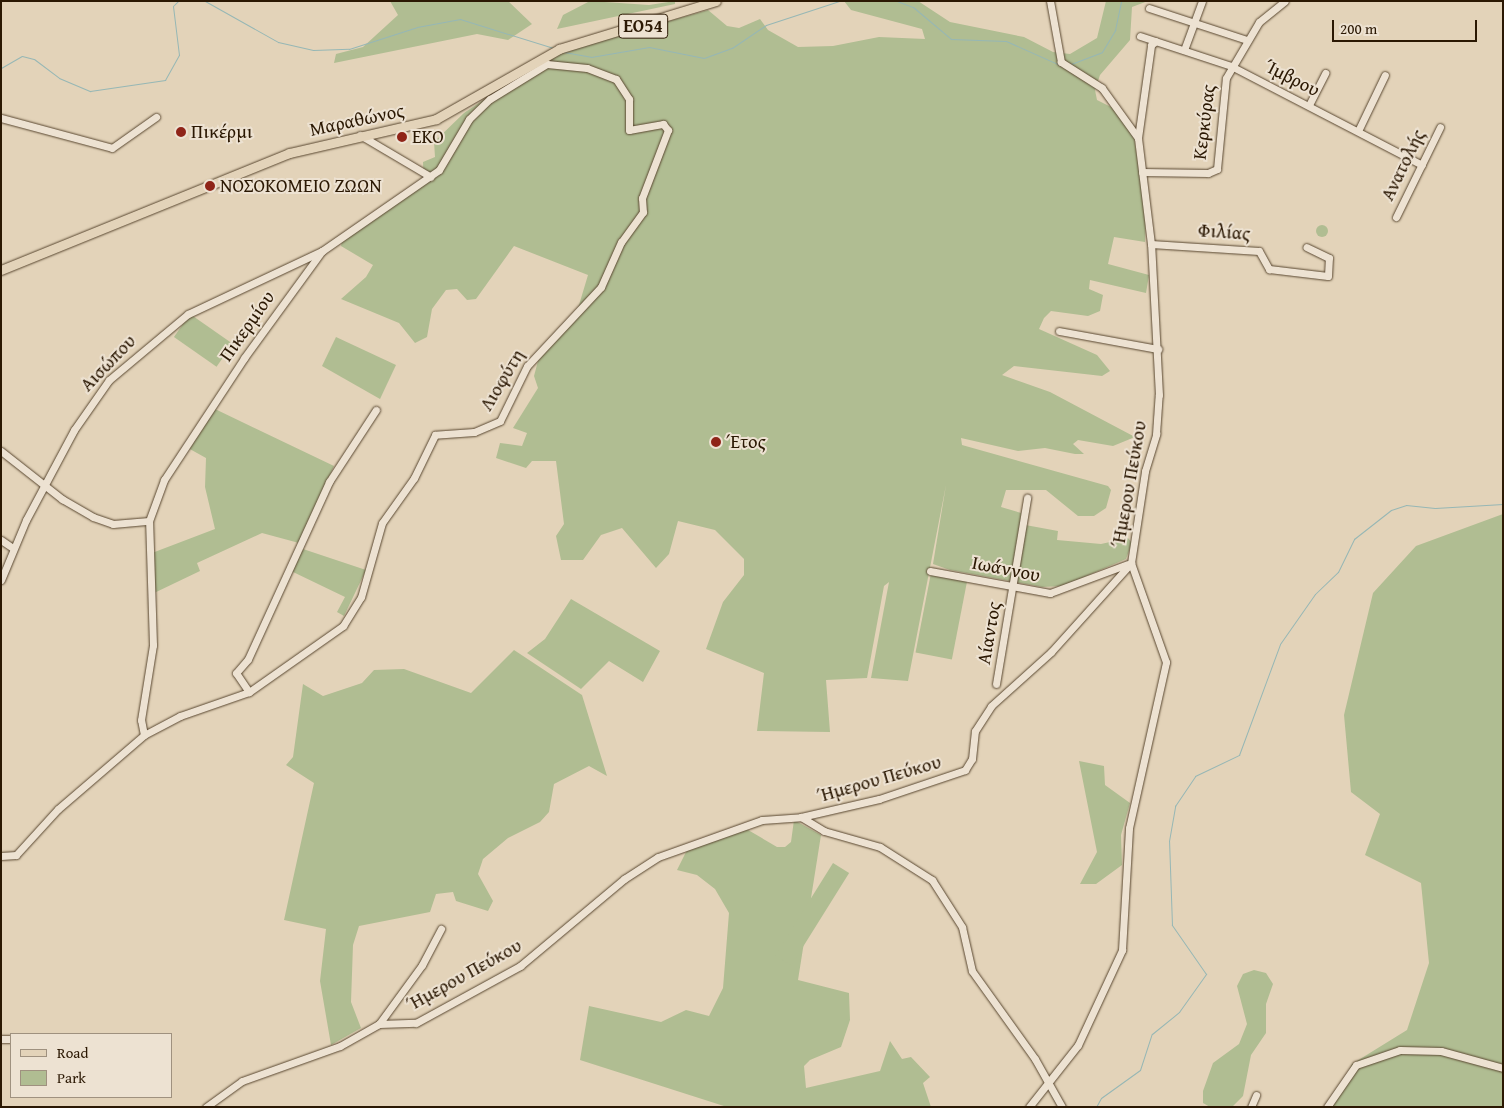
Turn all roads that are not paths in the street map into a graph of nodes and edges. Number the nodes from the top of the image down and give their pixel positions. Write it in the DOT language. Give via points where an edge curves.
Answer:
graph roads {
  1 [pos="701,1"];
  2 [pos="716,1"];
  3 [pos="1050,1"];
  4 [pos="1202,1"];
  5 [pos="1285,1"];
  6 [pos="1149,8"];
  7 [pos="1194,20"];
  8 [pos="1140,36"];
  9 [pos="1247,40"];
  10 [pos="1156,41"];
  11 [pos="568,43"];
  12 [pos="1184,50"];
  13 [pos="543,54"];
  14 [pos="1231,66"];
  15 [pos="1325,73"];
  16 [pos="1385,75"];
  17 [pos="1309,105"];
  18 [pos="156,117"];
  19 [pos="1,118"];
  20 [pos="666,124"];
  21 [pos="1440,127"];
  22 [pos="1358,130"];
  23 [pos="360,135"];
  24 [pos="1138,138"];
  25 [pos="1422,165"];
  26 [pos="1142,172"];
  27 [pos="431,177"];
  28 [pos="1396,217"];
  29 [pos="1151,244"];
  30 [pos="1306,247"];
  31 [pos="322,251"];
  32 [pos="1,263"];
  33 [pos="1,270"];
  34 [pos="1059,331"];
  35 [pos="1158,349"];
  36 [pos="376,410"];
  37 [pos="1,451"];
  38 [pos="46,486"];
  39 [pos="1027,498"];
  40 [pos="149,521"];
  41 [pos="1,540"];
  42 [pos="13,548"];
  43 [pos="1131,563"];
  44 [pos="930,571"];
  45 [pos="1,580"];
  46 [pos="1013,586"];
  47 [pos="996,684"];
  48 [pos="249,692"];
  49 [pos="144,735"];
  50 [pos="801,817"];
  51 [pos="1,856"];
  52 [pos="441,929"];
  53 [pos="379,1024"];
  54 [pos="1503,1068"];
  55 [pos="1049,1086"];
  56 [pos="1256,1095"];
  57 [pos="206,1107"];
  58 [pos="1029,1107"];
  59 [pos="1062,1107"];
  60 [pos="1252,1107"];
  61 [pos="1327,1107"];
  1 -- 11 [label="main road, Μαραθώνος / ΕΟ54"];
  2 -- 11 [label="main road, Μαραθώνος / ΕΟ54"];
  3 -- 24 [label="street, Ήμερου Πεύκου" via="1061,62 1102,88"];
  4 -- 7 [label="street"];
  5 -- 9 [label="street, Κερκύρας" via="1260,22"];
  6 -- 7 [label="street"];
  7 -- 9 [label="street"];
  7 -- 12 [label="street"];
  8 -- 10 [label="street, Ίμβρου"];
  9 -- 14 [label="street, Κερκύρας"];
  10 -- 12 [label="street, Ίμβρου"];
  10 -- 24 [label="street" via="1151,45"];
  11 -- 13 [label="main road, Μαραθώνος / ΕΟ54"];
  12 -- 14 [label="street, Ίμβρου"];
  13 -- 23 [label="main road, Μαραθώνος / ΕΟ54" via="455,111"];
  13 -- 32 [label="main road, Μαραθώνος / ΕΟ54" via="440,111 282,149"];
  14 -- 17 [label="street, Ίμβρου"];
  14 -- 26 [label="street, Κερκύρας" via="1225,82 1217,169 1199,173"];
  15 -- 17 [label="street"];
  16 -- 22 [label="street"];
  17 -- 22 [label="street, Ίμβρου"];
  18 -- 19 [label="street" via="112,148"];
  20 -- 27 [label="street, Πικερμίου" via="629,130 630,99 622,82 578,66 547,64 490,99 469,119 444,164"];
  20 -- 48 [label="street, Λιοφύτη" via="668,130 642,198 644,212 621,242 601,287 528,366 500,421 474,432 435,435 414,478 382,523 361,597 343,626"];
  21 -- 25 [label="street, Ανατολής"];
  22 -- 25 [label="street, Ίμβρου"];
  23 -- 27 [label="street"];
  23 -- 33 [label="main road, Μαραθώνος / ΕΟ54" via="266,162"];
  24 -- 26 [label="street, Ήμερου Πεύκου"];
  25 -- 28 [label="street, Ανατολής"];
  26 -- 29 [label="street, Ήμερου Πεύκου"];
  27 -- 31 [label="street, Πικερμίου"];
  29 -- 30 [label="street, Φιλίας" via="1259,251 1269,269 1328,276 1328,258"];
  29 -- 35 [label="street, Ήμερου Πεύκου"];
  31 -- 38 [label="street, Αισώπου" via="238,288 164,331 95,398"];
  31 -- 40 [label="street, Πικερμίου" via="164,480"];
  34 -- 35 [label="street"];
  35 -- 43 [label="street, Ήμερου Πεύκου" via="1156,434 1145,471"];
  36 -- 48 [label="street" via="328,482 248,659 236,672"];
  37 -- 38 [label="street"];
  38 -- 40 [label="street" via="106,523"];
  38 -- 42 [label="street, Αισώπου"];
  39 -- 46 [label="street, Αίαντος"];
  40 -- 49 [label="street, Πικερμίου" via="153,645 141,720"];
  41 -- 42 [label="street"];
  42 -- 45 [label="street, Αισώπου"];
  43 -- 46 [label="street, Ιωάννου" via="1054,593"];
  43 -- 50 [label="street, Ήμερου Πεύκου" via="1050,652 986,712 975,731 972,760 965,770 898,794"];
  43 -- 55 [label="street" via="1166,652 1166,671 1129,828 1122,950 1078,1045"];
  44 -- 46 [label="street, Ιωάννου"];
  46 -- 47 [label="street, Αίαντος"];
  48 -- 49 [label="street" via="180,716"];
  49 -- 51 [label="street" via="58,808 16,855"];
  50 -- 53 [label="street, Ήμερου Πεύκου" via="762,820 658,857 630,874 520,966 416,1023"];
  50 -- 55 [label="street" via="831,834 880,846 932,880 962,928 972,971"];
  52 -- 53 [label="street" via="425,959"];
  53 -- 57 [label="street, Ήμερου Πεύκου" via="340,1046 242,1081"];
  54 -- 61 [label="street" via="1441,1050 1400,1050 1356,1064"];
  55 -- 58 [label="street"];
  55 -- 59 [label="street"];
  56 -- 60 [label="street"];
}
